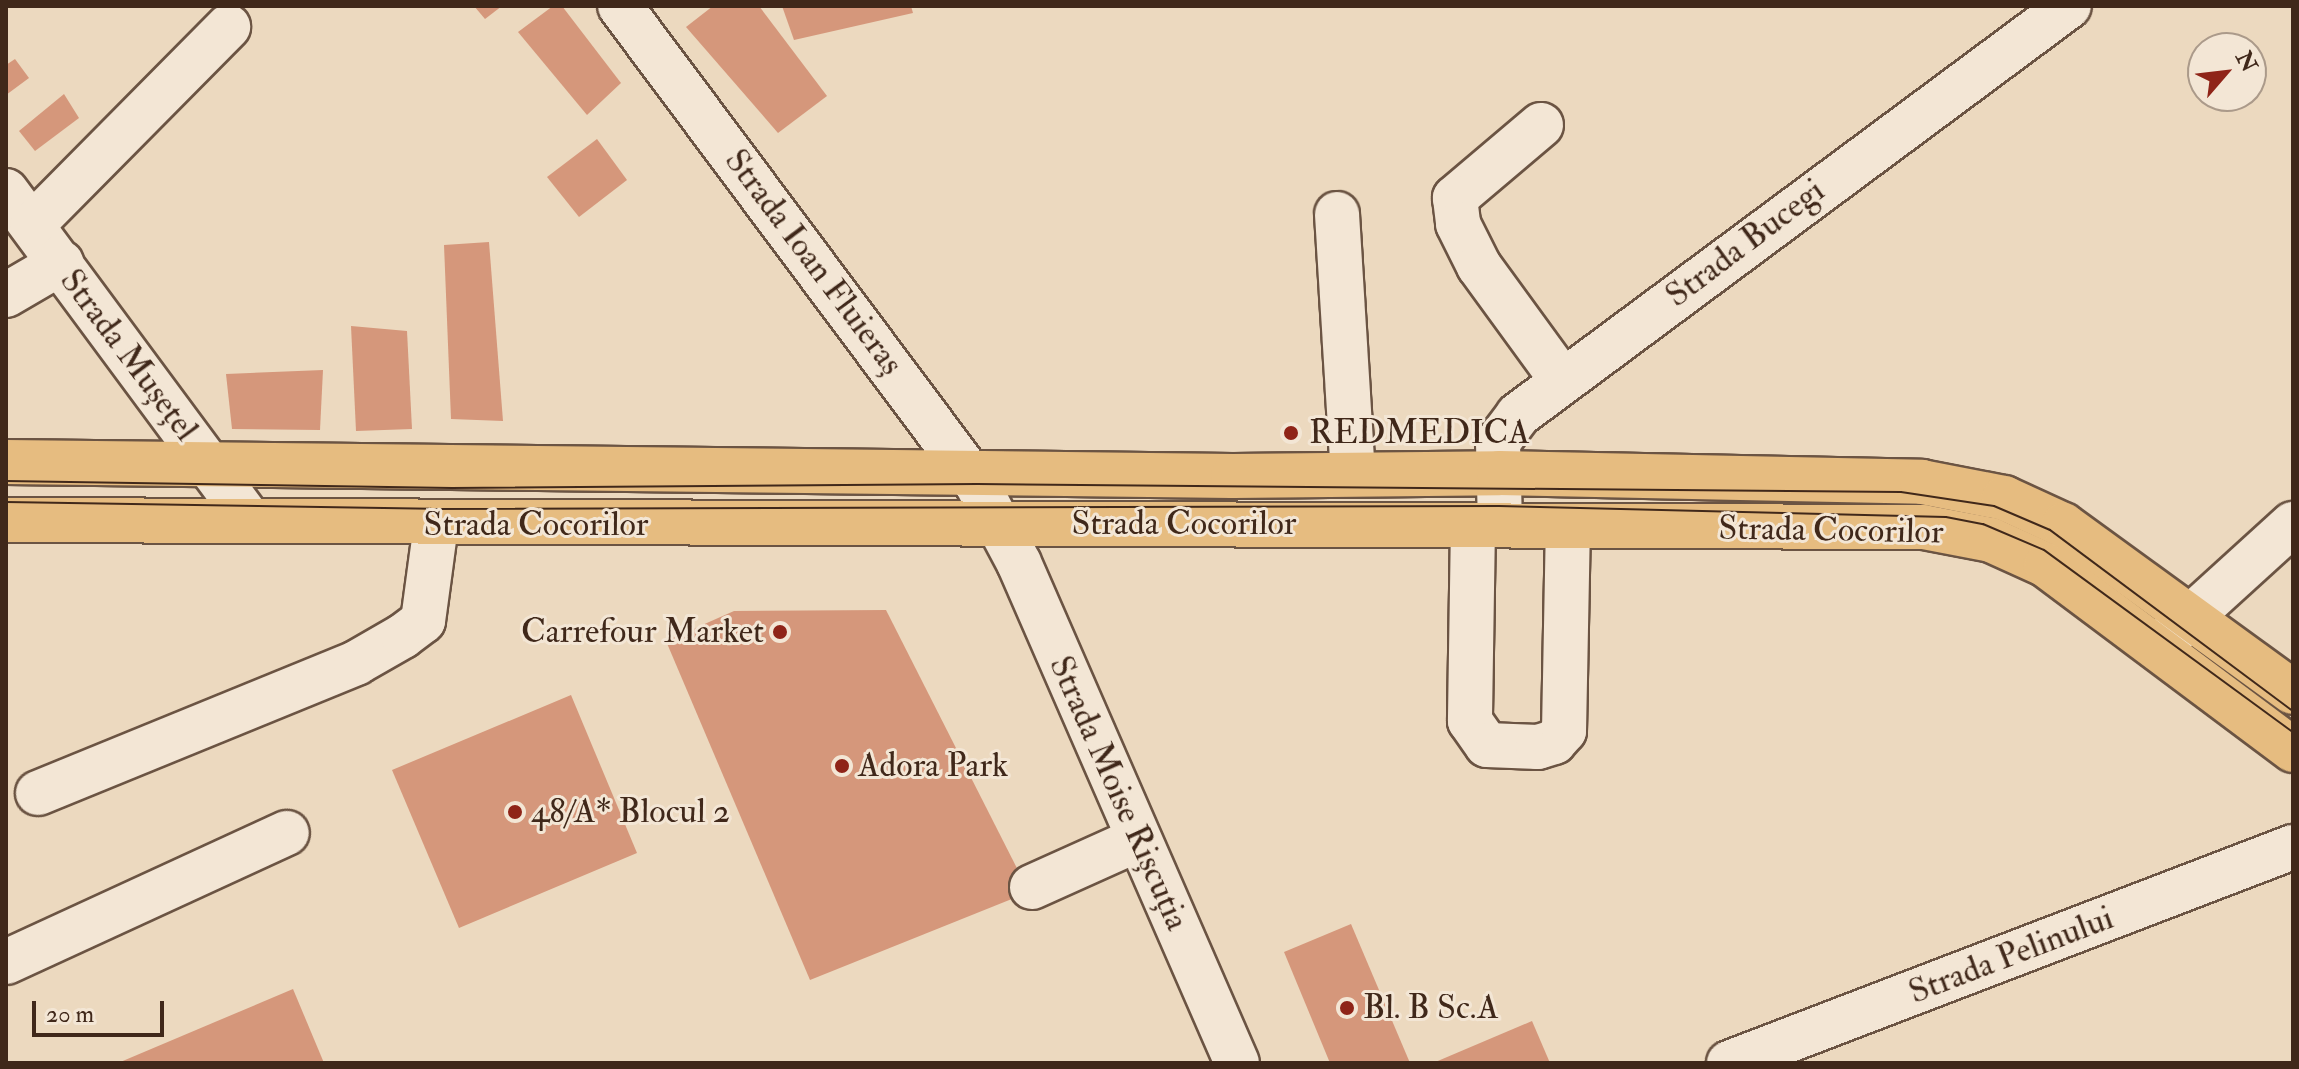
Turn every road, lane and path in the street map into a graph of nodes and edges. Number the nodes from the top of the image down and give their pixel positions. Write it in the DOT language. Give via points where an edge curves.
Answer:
graph roads {
  1 [pos="620,6"];
  2 [pos="2069,6"];
  3 [pos="228,27"];
  4 [pos="1541,125"];
  5 [pos="6,191"];
  6 [pos="1337,214"];
  7 [pos="32,225"];
  8 [pos="61,263"];
  9 [pos="6,295"];
  10 [pos="1562,380"];
  11 [pos="6,462"];
  12 [pos="211,465"];
  13 [pos="969,471"];
  14 [pos="1499,473"];
  15 [pos="1353,474"];
  16 [pos="6,520"];
  17 [pos="250,521"];
  18 [pos="999,523"];
  19 [pos="2293,524"];
  20 [pos="436,525"];
  21 [pos="1486,525"];
  22 [pos="1568,526"];
  23 [pos="2189,618"];
  24 [pos="2157,648"];
  25 [pos="2293,692"];
  26 [pos="2293,750"];
  27 [pos="38,793"];
  28 [pos="287,833"];
  29 [pos="1139,839"];
  30 [pos="2293,847"];
  31 [pos="1032,887"];
  32 [pos="6,962"];
  33 [pos="1237,1063"];
  34 [pos="1729,1063"];
  1 -- 13 [label="street, Strada Ioan Fluieraș"];
  2 -- 10 [label="street, Strada Bucegi"];
  3 -- 7 [label="street"];
  4 -- 10 [label="street" via="1455,198 1458,224 1479,266"];
  5 -- 7 [label="street, Strada Mușețel"];
  6 -- 15 [label="street"];
  7 -- 8 [label="street, Strada Mușețel"];
  8 -- 9 [label="street"];
  8 -- 12 [label="street, Strada Mușețel"];
  10 -- 14 [label="street, Strada Bucegi" via="1505,427 1498,442"];
  11 -- 12 [label="main road, Strada Cocorilor"];
  12 -- 13 [label="main road, Strada Cocorilor"];
  12 -- 17 [label="street, Strada Mușețel"];
  13 -- 15 [label="main road, Strada Cocorilor"];
  13 -- 18 [label="street, Strada Ioan Fluieraș"];
  14 -- 15 [label="main road, Strada Cocorilor"];
  14 -- 21 [label="street, Strada Bucegi"];
  14 -- 23 [label="main road, Strada Cocorilor" via="1853,478 1966,489 2035,509 2063,525"];
  16 -- 17 [label="main road, Strada Cocorilor"];
  17 -- 20 [label="main road, Strada Cocorilor"];
  18 -- 20 [label="main road, Strada Cocorilor"];
  18 -- 21 [label="main road, Strada Cocorilor"];
  18 -- 29 [label="street, Strada Moise Rișcuția"];
  19 -- 23 [label="street"];
  20 -- 27 [label="street" via="423,621 403,636 356,663"];
  21 -- 22 [label="main road, Strada Cocorilor"];
  21 -- 22 [label="street, Strada Bucegi" via="1470,721 1487,745 1538,747 1554,742 1564,731"];
  22 -- 24 [label="main road, Strada Cocorilor" via="1923,527 1971,534 2046,565"];
  23 -- 24 [label="street"];
  23 -- 25 [label="main road, Strada Cocorilor"];
  24 -- 26 [label="main road, Strada Cocorilor"];
  28 -- 32 [label="street"];
  29 -- 31 [label="street"];
  29 -- 33 [label="street, Strada Moise Rișcuția"];
  30 -- 34 [label="street, Strada Pelinului"];
}
